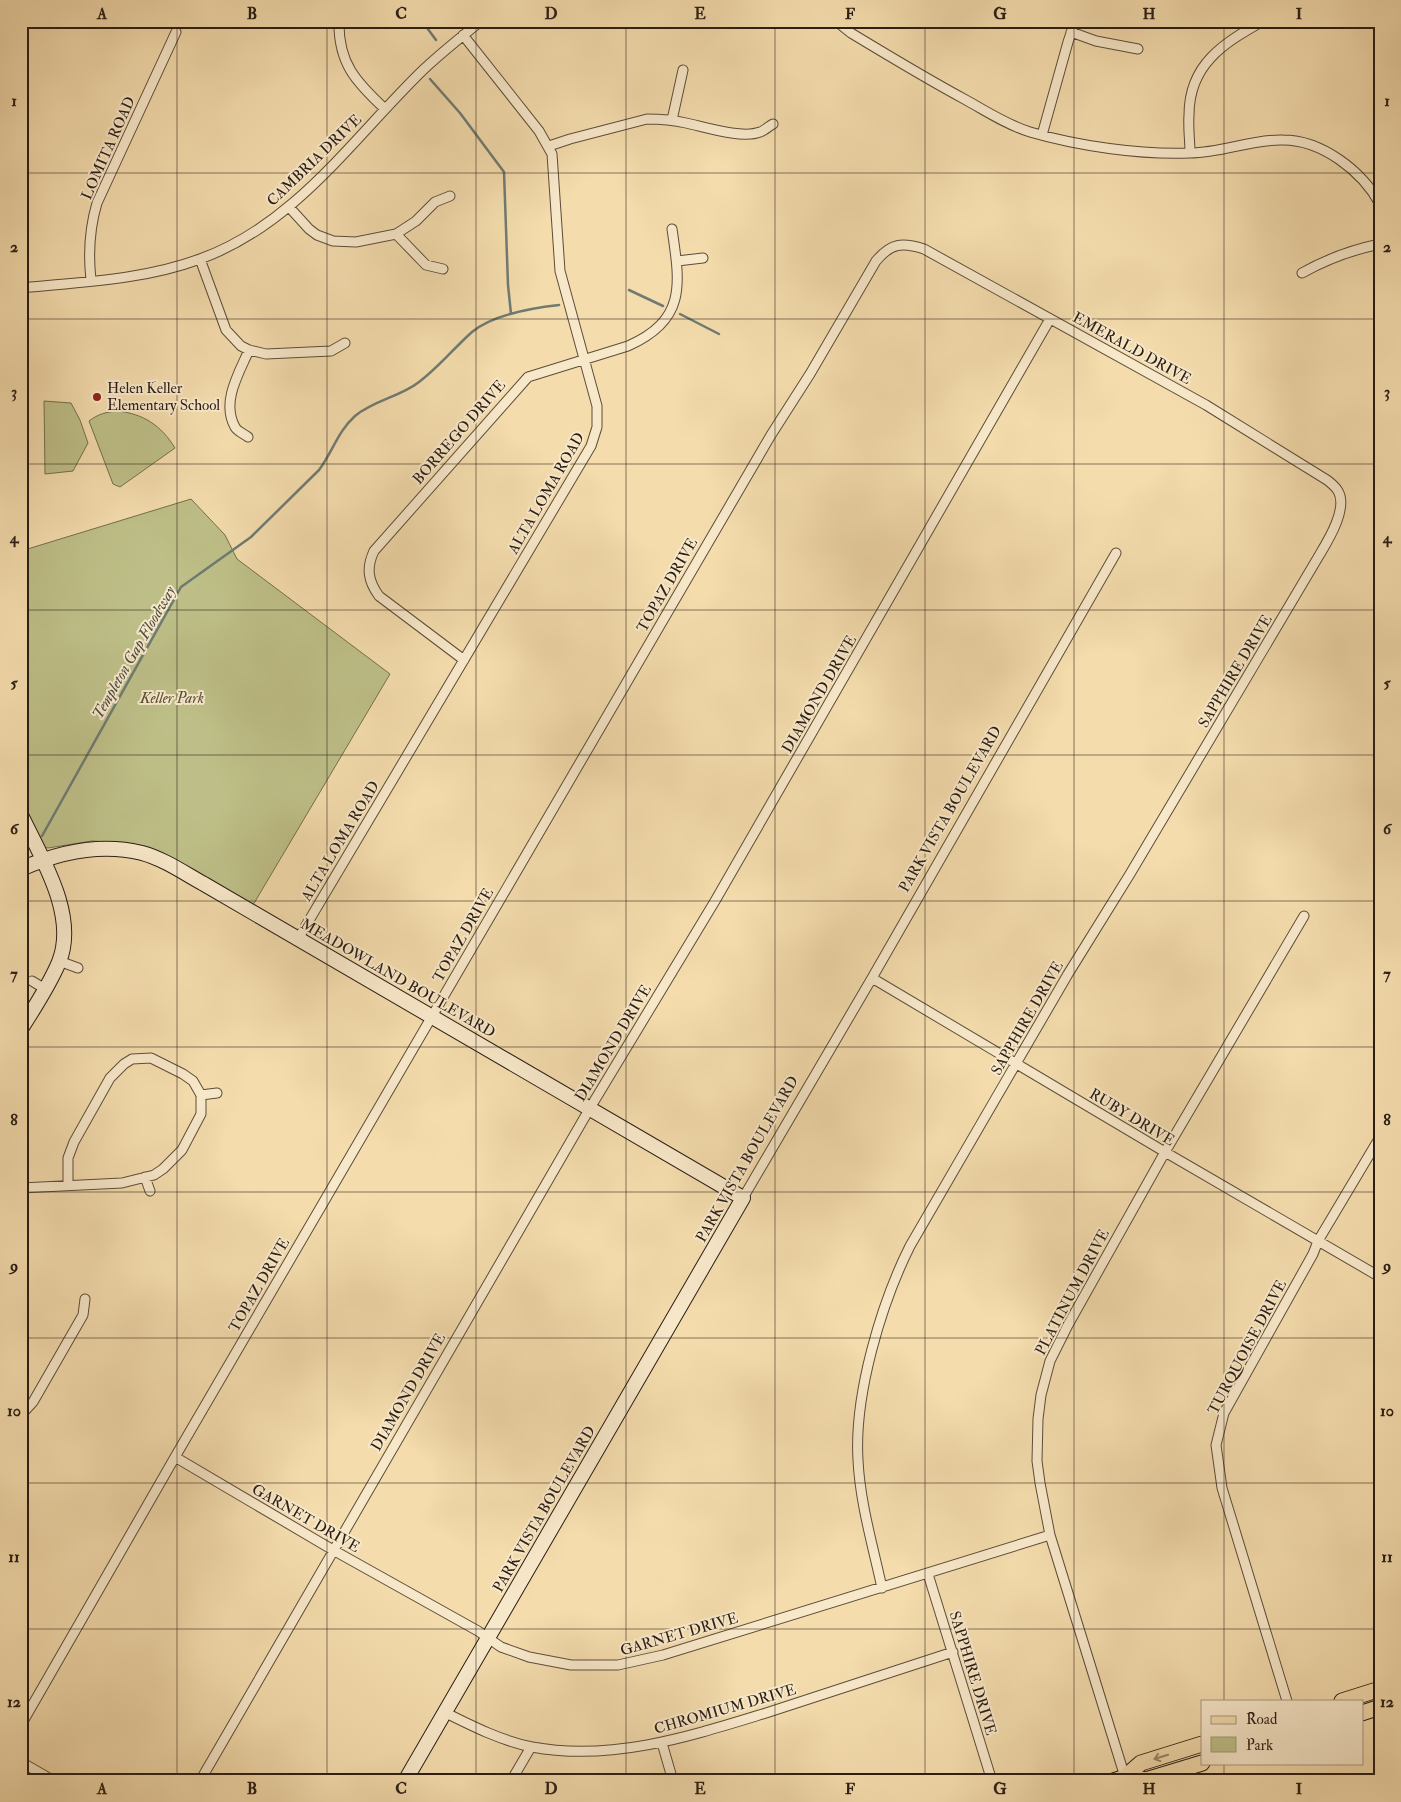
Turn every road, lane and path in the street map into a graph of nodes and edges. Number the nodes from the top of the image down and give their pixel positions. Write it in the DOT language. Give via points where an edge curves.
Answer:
graph roads {
  1 [pos="339,21"];
  2 [pos="480,21"];
  3 [pos="836,21"];
  4 [pos="1075,21"];
  5 [pos="1263,21"];
  6 [pos="176,32"];
  7 [pos="1071,32"];
  8 [pos="463,35"];
  9 [pos="1138,49"];
  10 [pos="683,70"];
  11 [pos="385,110"];
  12 [pos="672,120"];
  13 [pos="773,124"];
  14 [pos="1042,135"];
  15 [pos="549,146"];
  16 [pos="1190,153"];
  17 [pos="450,196"];
  18 [pos="1380,204"];
  19 [pos="289,207"];
  20 [pos="672,229"];
  21 [pos="396,234"];
  22 [pos="1380,244"];
  23 [pos="896,245"];
  24 [pos="703,258"];
  25 [pos="200,259"];
  26 [pos="677,261"];
  27 [pos="443,269"];
  28 [pos="1302,273"];
  29 [pos="91,280"];
  30 [pos="21,288"];
  31 [pos="1050,319"];
  32 [pos="345,343"];
  33 [pos="249,350"];
  34 [pos="585,360"];
  35 [pos="248,437"];
  36 [pos="1340,499"];
  37 [pos="1116,553"];
  38 [pos="464,660"];
  39 [pos="21,815"];
  40 [pos="26,839"];
  41 [pos="42,859"];
  42 [pos="21,869"];
  43 [pos="1304,916"];
  44 [pos="298,939"];
  45 [pos="60,961"];
  46 [pos="78,968"];
  47 [pos="872,978"];
  48 [pos="32,980"];
  49 [pos="45,989"];
  50 [pos="432,1016"];
  51 [pos="21,1029"];
  52 [pos="1016,1064"];
  53 [pos="217,1093"];
  54 [pos="201,1096"];
  55 [pos="590,1108"];
  56 [pos="1380,1137"];
  57 [pos="1165,1152"];
  58 [pos="145,1177"];
  59 [pos="68,1185"];
  60 [pos="21,1188"];
  61 [pos="150,1191"];
  62 [pos="743,1198"];
  63 [pos="1318,1241"];
  64 [pos="1380,1276"];
  65 [pos="86,1299"];
  66 [pos="21,1415"];
  67 [pos="175,1457"];
  68 [pos="1050,1535"];
  69 [pos="333,1550"];
  70 [pos="928,1574"];
  71 [pos="882,1588"];
  72 [pos="488,1638"];
  73 [pos="953,1652"];
  74 [pos="1380,1689"];
  75 [pos="1287,1700"];
  76 [pos="1345,1700"];
  77 [pos="1380,1707"];
  78 [pos="444,1712"];
  79 [pos="1364,1712"];
  80 [pos="21,1725"];
  81 [pos="662,1743"];
  82 [pos="1201,1744"];
  83 [pos="531,1746"];
  84 [pos="21,1762"];
  85 [pos="1201,1763"];
  86 [pos="1121,1780"];
  87 [pos="54,1781"];
  88 [pos="200,1781"];
  89 [pos="405,1781"];
  90 [pos="511,1781"];
  91 [pos="673,1781"];
  92 [pos="992,1781"];
  1 -- 11 [label="street" via="340,45 348,68 356,81"];
  2 -- 8 [label="street, CAMBRIA DRIVE"];
  3 -- 14 [label="street" via="858,38 957,95 1016,127"];
  4 -- 7 [label="street"];
  5 -- 16 [label="street" via="1230,40 1203,67 1192,90 1190,103"];
  6 -- 29 [label="street, LOMITA ROAD" via="97,203 89,240"];
  7 -- 9 [label="street" via="1096,41"];
  7 -- 14 [label="street"];
  8 -- 11 [label="street, CAMBRIA DRIVE"];
  8 -- 15 [label="street, ALTA LOMA ROAD"];
  10 -- 12 [label="street"];
  11 -- 19 [label="street, CAMBRIA DRIVE"];
  12 -- 13 [label="street" via="743,134 760,132"];
  12 -- 15 [label="street" via="636,121"];
  14 -- 16 [label="street" via="1116,150"];
  15 -- 34 [label="street, ALTA LOMA ROAD" via="554,164 560,272"];
  16 -- 18 [label="street" via="1272,140 1308,144 1354,171 1366,182"];
  17 -- 21 [label="street" via="435,202"];
  19 -- 21 [label="street" via="309,229 333,242 356,242"];
  19 -- 25 [label="street, CAMBRIA DRIVE" via="246,238"];
  20 -- 26 [label="street, BORREGO DRIVE"];
  21 -- 27 [label="street" via="426,265"];
  22 -- 28 [label="street" via="1338,255"];
  23 -- 31 [label="street, EMERALD DRIVE" via="924,249"];
  23 -- 50 [label="street, TOPAZ DRIVE" via="886,250 872,268 771,435"];
  24 -- 26 [label="street"];
  25 -- 29 [label="street, CAMBRIA DRIVE" via="148,273"];
  25 -- 33 [label="street" via="226,330"];
  26 -- 34 [label="street, BORREGO DRIVE" via="676,297 667,319 634,344"];
  29 -- 30 [label="street, CAMBRIA DRIVE"];
  31 -- 36 [label="street, EMERALD DRIVE" via="1257,436 1327,480 1339,492"];
  31 -- 55 [label="street, DIAMOND DRIVE" via="715,901"];
  32 -- 33 [label="street" via="331,352 266,354"];
  33 -- 35 [label="street" via="230,402 235,428"];
  34 -- 38 [label="street, ALTA LOMA ROAD" via="597,406 596,437"];
  34 -- 38 [label="street, BORREGO DRIVE" via="533,374 523,381 379,544 370,559 370,579 379,596"];
  36 -- 52 [label="street, SAPPHIRE DRIVE" via="1340,513 1320,554"];
  37 -- 47 [label="street, PARK VISTA BOULEVARD"];
  38 -- 44 [label="street, ALTA LOMA ROAD"];
  39 -- 40 [label="street"];
  40 -- 41 [label="street"];
  41 -- 42 [label="street, MEADOWLAND BOULEVARD"];
  41 -- 44 [label="street, MEADOWLAND BOULEVARD" via="86,849 142,853 174,867"];
  41 -- 45 [label="street" via="64,922"];
  43 -- 57 [label="street, PLATINUM DRIVE"];
  44 -- 50 [label="street, MEADOWLAND BOULEVARD"];
  45 -- 46 [label="street"];
  45 -- 49 [label="street"];
  47 -- 52 [label="street, RUBY DRIVE"];
  47 -- 62 [label="street, PARK VISTA BOULEVARD"];
  48 -- 49 [label="street"];
  49 -- 51 [label="street"];
  50 -- 55 [label="street, MEADOWLAND BOULEVARD"];
  50 -- 67 [label="street, TOPAZ DRIVE"];
  52 -- 57 [label="street, RUBY DRIVE"];
  52 -- 71 [label="street, SAPPHIRE DRIVE" via="910,1246 892,1285 878,1328 860,1415 858,1461"];
  53 -- 54 [label="street"];
  54 -- 58 [label="street" via="201,1114 182,1150 163,1169"];
  54 -- 59 [label="street" via="193,1081 151,1058 124,1064 110,1078 74,1142 68,1158"];
  55 -- 62 [label="street, MEADOWLAND BOULEVARD"];
  55 -- 69 [label="street, DIAMOND DRIVE"];
  56 -- 63 [label="street, TURQUOISE DRIVE"];
  57 -- 63 [label="street, RUBY DRIVE"];
  57 -- 68 [label="street, PLATINUM DRIVE" via="1068,1325 1047,1372 1040,1403 1037,1454"];
  58 -- 59 [label="street" via="122,1183"];
  58 -- 61 [label="street"];
  59 -- 60 [label="street"];
  62 -- 72 [label="street, PARK VISTA BOULEVARD"];
  63 -- 64 [label="street, RUBY DRIVE"];
  63 -- 75 [label="street, TURQUOISE DRIVE" via="1224,1413 1216,1445 1222,1488"];
  65 -- 66 [label="street" via="83,1315 33,1402"];
  67 -- 69 [label="street, GARNET DRIVE"];
  67 -- 80 [label="street, TOPAZ DRIVE"];
  68 -- 70 [label="street, GARNET DRIVE"];
  68 -- 86 [label="street, PLATINUM DRIVE"];
  69 -- 72 [label="street, GARNET DRIVE"];
  69 -- 88 [label="street, DIAMOND DRIVE"];
  70 -- 71 [label="street, GARNET DRIVE"];
  70 -- 73 [label="street, SAPPHIRE DRIVE"];
  71 -- 72 [label="street, GARNET DRIVE" via="663,1655 618,1665 571,1666 550,1662 502,1647"];
  72 -- 78 [label="street, PARK VISTA BOULEVARD"];
  73 -- 81 [label="street, CHROMIUM DRIVE" via="809,1700"];
  73 -- 92 [label="street, SAPPHIRE DRIVE"];
  74 -- 76 [label="main road"];
  77 -- 79 [label="main road"];
  78 -- 83 [label="street, CHROMIUM DRIVE"];
  78 -- 89 [label="street, PARK VISTA BOULEVARD"];
  81 -- 83 [label="street, CHROMIUM DRIVE" via="590,1751"];
  81 -- 91 [label="street"];
  82 -- 86 [label="main road, one-way" via="1141,1763"];
  83 -- 90 [label="street"];
  84 -- 87 [label="street"];
  85 -- 86 [label="main road" via="1146,1780"];
}
